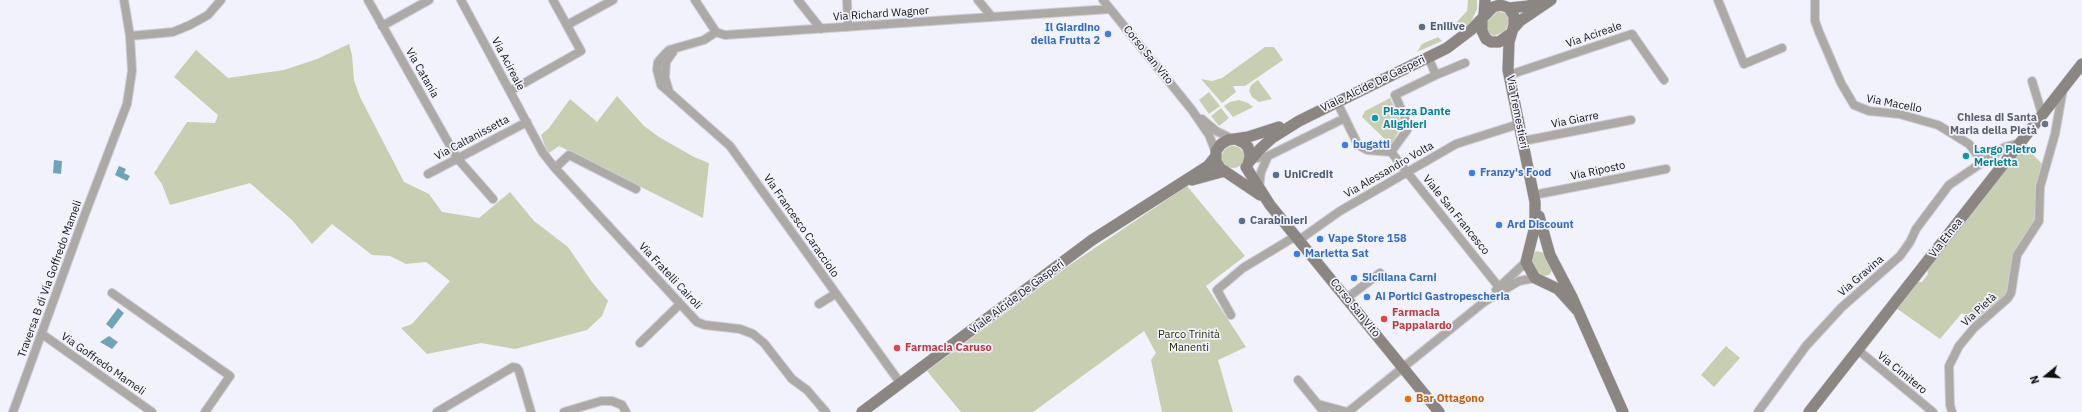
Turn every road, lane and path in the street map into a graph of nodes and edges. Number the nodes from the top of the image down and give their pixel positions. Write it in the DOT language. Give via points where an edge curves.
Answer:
graph roads {
  1 [pos="124,0"];
  2 [pos="221,0"];
  3 [pos="368,0"];
  4 [pos="429,0"];
  5 [pos="461,0"];
  6 [pos="553,0"];
  7 [pos="613,0"];
  8 [pos="695,0"];
  9 [pos="798,0"];
  10 [pos="847,0"];
  11 [pos="978,0"];
  12 [pos="1103,0"];
  13 [pos="1485,0"];
  14 [pos="1544,0"];
  15 [pos="1550,0"];
  16 [pos="1718,0"];
  17 [pos="1815,0"];
  18 [pos="1502,4"];
  19 [pos="1110,9"];
  20 [pos="992,17"];
  21 [pos="1483,18"];
  22 [pos="567,25"];
  23 [pos="382,26"];
  24 [pos="848,27"];
  25 [pos="821,29"];
  26 [pos="716,32"];
  27 [pos="1511,32"];
  28 [pos="130,36"];
  29 [pos="1489,40"];
  30 [pos="1446,48"];
  31 [pos="1782,48"];
  32 [pos="1428,57"];
  33 [pos="1465,63"];
  34 [pos="2082,64"];
  35 [pos="1509,72"];
  36 [pos="1436,75"];
  37 [pos="1664,80"];
  38 [pos="2032,81"];
  39 [pos="2064,87"];
  40 [pos="510,91"];
  41 [pos="1337,102"];
  42 [pos="1192,110"];
  43 [pos="2042,114"];
  44 [pos="1345,118"];
  45 [pos="1631,120"];
  46 [pos="1299,121"];
  47 [pos="527,122"];
  48 [pos="1519,124"];
  49 [pos="535,138"];
  50 [pos="1234,139"];
  51 [pos="1523,141"];
  52 [pos="2019,144"];
  53 [pos="1393,154"];
  54 [pos="1216,155"];
  55 [pos="1268,156"];
  56 [pos="457,158"];
  57 [pos="1982,161"];
  58 [pos="1249,163"];
  59 [pos="556,168"];
  60 [pos="1666,168"];
  61 [pos="1227,172"];
  62 [pos="1408,173"];
  63 [pos="428,174"];
  64 [pos="1175,187"];
  65 [pos="1259,187"];
  66 [pos="636,188"];
  67 [pos="493,199"];
  68 [pos="1535,199"];
  69 [pos="1270,205"];
  70 [pos="1298,238"];
  71 [pos="1526,258"];
  72 [pos="1552,259"];
  73 [pos="1380,273"];
  74 [pos="1539,280"];
  75 [pos="1500,289"];
  76 [pos="112,293"];
  77 [pos="835,294"];
  78 [pos="1347,298"];
  79 [pos="680,304"];
  80 [pos="819,304"];
  81 [pos="1577,310"];
  82 [pos="1231,315"];
  83 [pos="42,334"];
  84 [pos="640,343"];
  85 [pos="1858,350"];
  86 [pos="1403,367"];
  87 [pos="1298,380"];
  88 [pos="901,384"];
  89 [pos="1318,404"];
  90 [pos="1342,411"];
  91 [pos="13,412"];
  92 [pos="150,412"];
  93 [pos="206,412"];
  94 [pos="437,412"];
  95 [pos="531,412"];
  96 [pos="564,412"];
  97 [pos="626,412"];
  98 [pos="826,412"];
  99 [pos="862,412"];
  100 [pos="1324,412"];
  101 [pos="1439,412"];
  102 [pos="1623,412"];
  103 [pos="1758,412"];
  104 [pos="1809,412"];
  105 [pos="1933,412"];
  106 [pos="1952,412"];
  1 -- 28 [label="street, Traversa B di Via Goffredo Mameli"];
  2 -- 28 [label="street" via="208,15 173,32"];
  3 -- 23 [label="street, Via Catania"];
  4 -- 23 [label="street"];
  5 -- 40 [label="street, Via Acireale"];
  6 -- 22 [label="street"];
  7 -- 22 [label="street"];
  8 -- 26 [label="street"];
  9 -- 25 [label="street"];
  10 -- 24 [label="street"];
  11 -- 20 [label="street"];
  12 -- 19 [label="street, Corso San Vito"];
  13 -- 21 [label="main road"];
  14 -- 18 [label="main road" via="1528,6"];
  15 -- 27 [label="main road" via="1520,21"];
  16 -- 31 [label="street" via="1744,64"];
  17 -- 57 [label="street, Via Macello" via="1815,21 1819,32 1841,83 1854,105 1869,111 1899,114 1938,124 1969,144"];
  18 -- 21 [label="main road" via="1492,7"];
  18 -- 27 [label="main road" via="1514,16"];
  19 -- 20 [label="street, Via Richard Wagner"];
  19 -- 42 [label="street, Corso San Vito"];
  20 -- 24 [label="street, Via Richard Wagner"];
  21 -- 29 [label="main road" via="1482,32"];
  21 -- 30 [label="main road"];
  22 -- 40 [label="street" via="581,51"];
  23 -- 56 [label="street, Via Catania"];
  24 -- 25 [label="street, Via Richard Wagner"];
  25 -- 26 [label="street, Via Richard Wagner" via="725,35"];
  26 -- 77 [label="street, Via Francesco Caracciolo" via="704,40 669,50 658,62 660,81 670,94 730,146"];
  27 -- 29 [label="main road" via="1505,39"];
  27 -- 35 [label="main road"];
  28 -- 83 [label="street, Traversa B di Via Goffredo Mameli" via="132,71 125,111"];
  29 -- 30 [label="main road" via="1471,40"];
  29 -- 35 [label="main road" via="1502,54"];
  30 -- 32 [label="main road, Viale Alcide De Gasperi"];
  32 -- 36 [label="street"];
  32 -- 41 [label="main road, Viale Alcide De Gasperi"];
  33 -- 36 [label="street"];
  34 -- 39 [label="main road, Via Etnea"];
  35 -- 37 [label="street, Via Acireale" via="1632,34"];
  35 -- 48 [label="main road, Via Tremestieri"];
  36 -- 53 [label="street" via="1395,95 1405,118 1406,130"];
  38 -- 43 [label="street"];
  39 -- 43 [label="main road, Via Etnea"];
  39 -- 106 [label="street, Via Pietà" via="2055,134 2040,187 2039,221 2017,255 2008,298 1974,328 1959,346 1949,366"];
  40 -- 47 [label="street, Via Acireale"];
  41 -- 44 [label="street"];
  41 -- 46 [label="main road, Viale Alcide De Gasperi"];
  42 -- 50 [label="street" via="1216,130"];
  42 -- 54 [label="street" via="1209,134"];
  43 -- 52 [label="main road, Via Etnea"];
  44 -- 53 [label="street" via="1358,145 1367,150"];
  44 -- 55 [label="street"];
  45 -- 51 [label="street, Via Giarre"];
  46 -- 50 [label="main road" via="1267,132"];
  46 -- 58 [label="main road" via="1272,138"];
  47 -- 49 [label="street, Via Acireale"];
  47 -- 56 [label="street, Via Caltanissetta"];
  48 -- 51 [label="main road, Via Tremestieri"];
  48 -- 62 [label="street, Via Alessandro Volta" via="1456,144"];
  49 -- 59 [label="street, Via Fratelli Cairoli" via="543,153"];
  50 -- 54 [label="main road" via="1223,142"];
  50 -- 58 [label="main road" via="1248,147"];
  51 -- 68 [label="main road, Via Tremestieri"];
  52 -- 57 [label="street, Via Gravina" via="2005,147"];
  52 -- 85 [label="main road, Via Etnea"];
  53 -- 62 [label="street, Viale San Francesco"];
  54 -- 61 [label="main road" via="1217,164"];
  54 -- 64 [label="main road" via="1208,166"];
  55 -- 58 [label="street"];
  55 -- 65 [label="street" via="1261,172"];
  56 -- 63 [label="street, Via Caltanissetta"];
  56 -- 67 [label="street, Via Catania"];
  57 -- 103 [label="street, Via Gravina" via="1948,185 1900,256 1842,307 1806,346"];
  58 -- 61 [label="main road" via="1237,173"];
  58 -- 65 [label="main road"];
  59 -- 66 [label="street" via="569,155"];
  59 -- 79 [label="street, Via Fratelli Cairoli"];
  60 -- 68 [label="street, Via Riposto"];
  61 -- 64 [label="main road" via="1213,173"];
  61 -- 69 [label="main road"];
  62 -- 70 [label="street, Via Alessandro Volta"];
  62 -- 75 [label="street, Viale San Francesco"];
  64 -- 88 [label="main road, Viale Alcide De Gasperi" via="1092,240"];
  65 -- 69 [label="main road"];
  68 -- 71 [label="main road" via="1535,226"];
  68 -- 72 [label="main road"];
  69 -- 70 [label="main road, Corso San Vito"];
  70 -- 78 [label="main road, Corso San Vito"];
  70 -- 82 [label="street, Via Alessandro Volta" via="1243,268 1217,290"];
  71 -- 72 [label="main road" via="1532,250 1541,248"];
  71 -- 74 [label="main road"];
  71 -- 75 [label="street"];
  72 -- 74 [label="main road" via="1555,277 1549,282"];
  72 -- 81 [label="main road"];
  73 -- 78 [label="street"];
  74 -- 75 [label="street" via="1519,281"];
  74 -- 81 [label="main road" via="1564,295"];
  75 -- 86 [label="street"];
  76 -- 93 [label="street" via="230,376"];
  77 -- 80 [label="street"];
  77 -- 88 [label="street, Via Francesco Caracciolo"];
  78 -- 86 [label="main road, Corso San Vito"];
  79 -- 84 [label="street"];
  79 -- 98 [label="street, Via Fratelli Cairoli" via="697,322 740,328 753,334 764,343 792,379 807,390"];
  81 -- 102 [label="main road" via="1595,345"];
  83 -- 91 [label="street, Traversa B di Via Goffredo Mameli"];
  83 -- 92 [label="street, Via Goffredo Mameli"];
  85 -- 104 [label="main road, Via Etnea"];
  85 -- 105 [label="street, Via Cimitero"];
  86 -- 90 [label="street"];
  86 -- 101 [label="main road, Corso San Vito"];
  87 -- 89 [label="street"];
  88 -- 99 [label="main road, Viale Alcide De Gasperi"];
  89 -- 90 [label="street"];
  89 -- 100 [label="street"];
  94 -- 95 [label="street" via="513,367 519,371"];
  96 -- 97 [label="street" via="612,401 622,405"];
}
